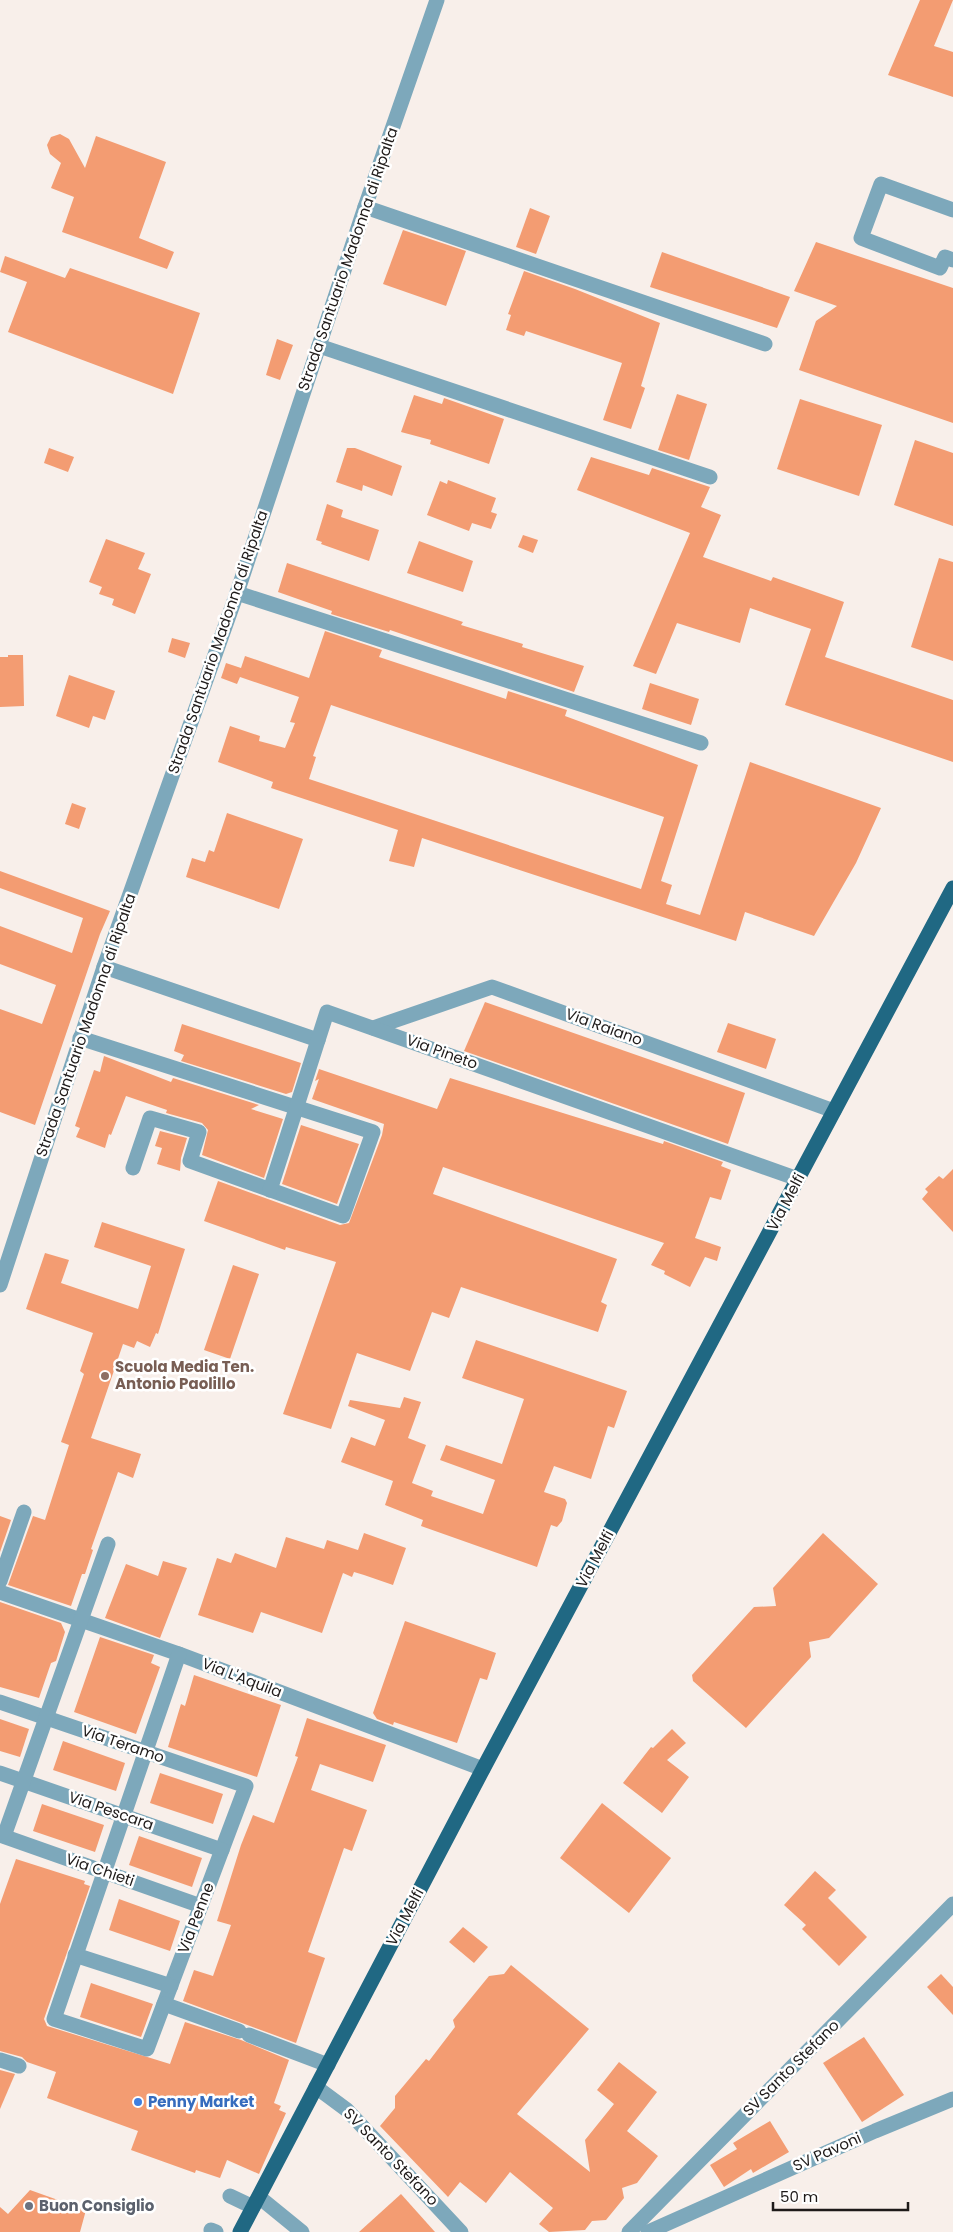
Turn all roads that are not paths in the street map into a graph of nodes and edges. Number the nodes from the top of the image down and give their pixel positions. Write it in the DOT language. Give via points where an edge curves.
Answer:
graph roads {
  1 [pos="437,0"];
  2 [pos="364,207"];
  3 [pos="953,210"];
  4 [pos="953,260"];
  5 [pos="765,344"];
  6 [pos="318,346"];
  7 [pos="710,477"];
  8 [pos="236,593"];
  9 [pos="701,743"];
  10 [pos="953,888"];
  11 [pos="104,967"];
  12 [pos="373,1028"];
  13 [pos="80,1038"];
  14 [pos="318,1040"];
  15 [pos="295,1107"];
  16 [pos="834,1111"];
  17 [pos="133,1168"];
  18 [pos="798,1179"];
  19 [pos="270,1190"];
  20 [pos="0,1285"];
  21 [pos="24,1512"];
  22 [pos="108,1544"];
  23 [pos="0,1582"];
  24 [pos="0,1592"];
  25 [pos="81,1620"];
  26 [pos="179,1654"];
  27 [pos="0,1702"];
  28 [pos="46,1718"];
  29 [pos="144,1752"];
  30 [pos="483,1769"];
  31 [pos="0,1773"];
  32 [pos="24,1781"];
  33 [pos="246,1786"];
  34 [pos="123,1815"];
  35 [pos="2,1836"];
  36 [pos="222,1850"];
  37 [pos="104,1872"];
  38 [pos="953,1904"];
  39 [pos="201,1906"];
  40 [pos="75,1955"];
  41 [pos="170,1986"];
  42 [pos="164,2004"];
  43 [pos="0,2060"];
  44 [pos="328,2065"];
  45 [pos="19,2066"];
  46 [pos="316,2087"];
  47 [pos="953,2099"];
  48 [pos="230,2196"];
  49 [pos="256,2202"];
  50 [pos="240,2232"];
  51 [pos="302,2232"];
  52 [pos="461,2232"];
  53 [pos="629,2232"];
  54 [pos="648,2232"];
  1 -- 2 [label="street, Strada Santuario Madonna di Ripalta"];
  2 -- 5 [label="street"];
  2 -- 6 [label="street, Strada Santuario Madonna di Ripalta"];
  3 -- 4 [label="street" via="881,184 861,238 940,268 944,257"];
  6 -- 7 [label="street"];
  6 -- 8 [label="street, Strada Santuario Madonna di Ripalta"];
  8 -- 9 [label="street"];
  8 -- 11 [label="street, Strada Santuario Madonna di Ripalta"];
  10 -- 16 [label="main road, Via Melfi"];
  11 -- 13 [label="street, Strada Santuario Madonna di Ripalta"];
  11 -- 14 [label="street"];
  12 -- 14 [label="street, Via Pineto" via="327,1012"];
  12 -- 16 [label="street, Via Raiano" via="492,987"];
  12 -- 18 [label="street, Via Pineto"];
  13 -- 15 [label="street"];
  13 -- 20 [label="street, Strada Santuario Madonna di Ripalta"];
  14 -- 15 [label="street"];
  15 -- 19 [label="street"];
  15 -- 19 [label="street" via="373,1132 343,1216"];
  16 -- 18 [label="main road, Via Melfi"];
  17 -- 19 [label="street" via="150,1118 199,1132 190,1161"];
  18 -- 30 [label="main road, Via Melfi"];
  21 -- 23 [label="street"];
  22 -- 25 [label="street"];
  24 -- 25 [label="street, Via L'Aquila"];
  25 -- 26 [label="street, Via L'Aquila"];
  25 -- 28 [label="street"];
  26 -- 29 [label="street"];
  26 -- 30 [label="street, Via L'Aquila"];
  27 -- 28 [label="street, Via Teramo"];
  28 -- 29 [label="street, Via Teramo"];
  28 -- 32 [label="street"];
  29 -- 33 [label="street, Via Teramo"];
  29 -- 34 [label="street"];
  30 -- 44 [label="main road, Via Melfi"];
  31 -- 32 [label="street, Via Pescara"];
  32 -- 34 [label="street, Via Pescara"];
  32 -- 35 [label="street"];
  33 -- 36 [label="street, Via Penne"];
  34 -- 36 [label="street, Via Pescara"];
  34 -- 37 [label="street"];
  35 -- 37 [label="street, Via Chieti"];
  36 -- 39 [label="street, Via Penne"];
  37 -- 39 [label="street, Via Chieti"];
  37 -- 40 [label="street"];
  38 -- 53 [label="street, SV Santo Stefano"];
  39 -- 41 [label="street, Via Penne"];
  40 -- 41 [label="street"];
  40 -- 42 [label="street, Via Penne" via="54,2019 147,2049"];
  41 -- 42 [label="street, Via Penne"];
  42 -- 44 [label="street"];
  43 -- 45 [label="street"];
  44 -- 46 [label="main road, Via Melfi"];
  46 -- 49 [label="main road, Via Melfi"];
  46 -- 52 [label="street, SV Santo Stefano" via="347,2110"];
  47 -- 54 [label="street, SV Pavoni"];
  48 -- 49 [label="street"];
  49 -- 50 [label="main road, Via Melfi"];
  49 -- 51 [label="street"];
}
